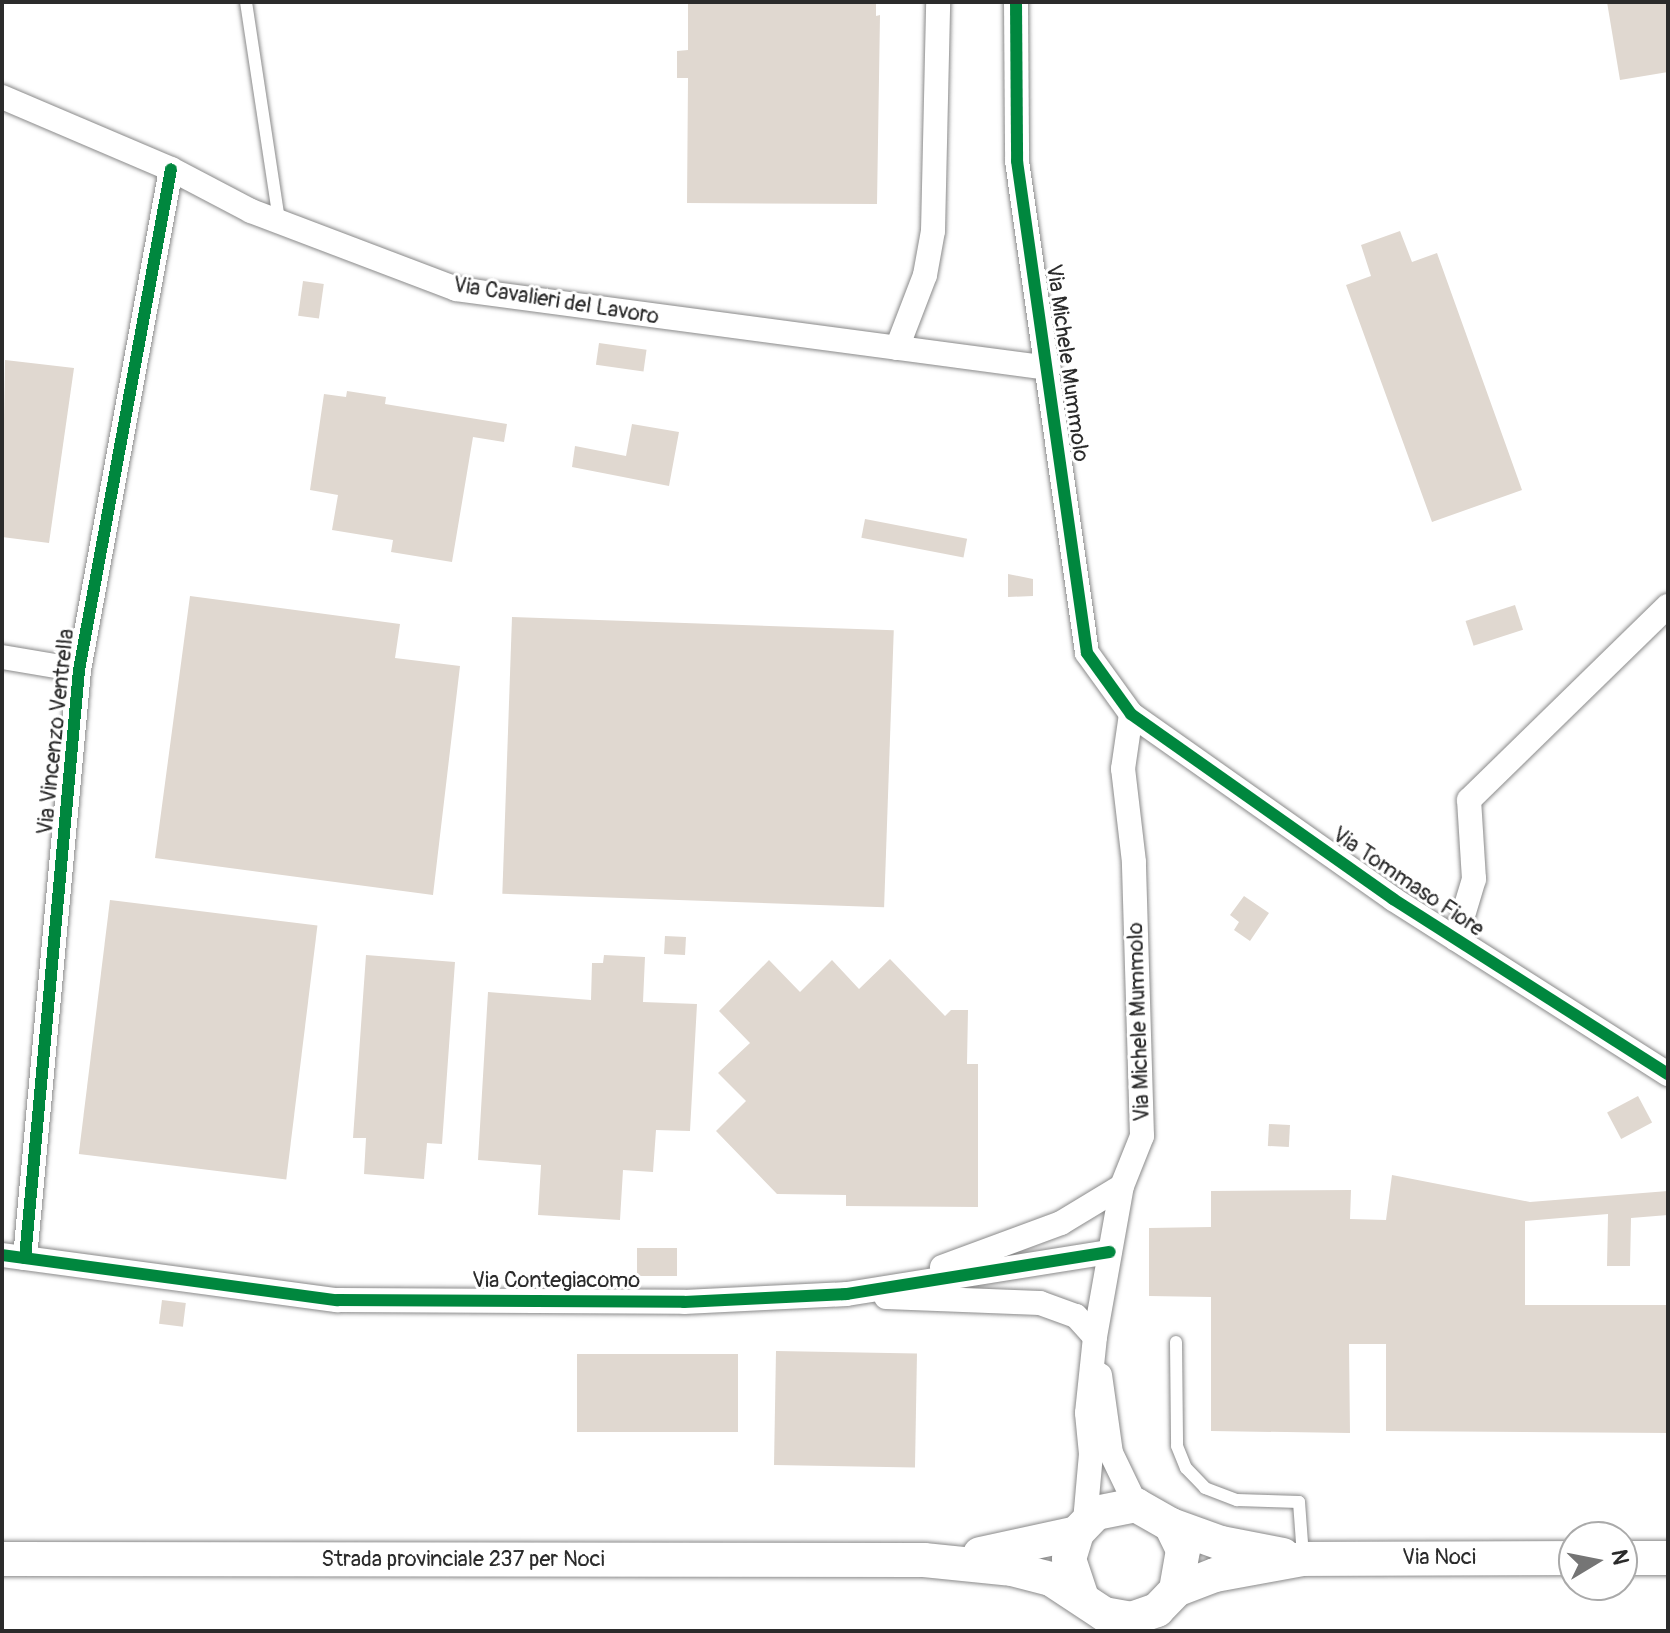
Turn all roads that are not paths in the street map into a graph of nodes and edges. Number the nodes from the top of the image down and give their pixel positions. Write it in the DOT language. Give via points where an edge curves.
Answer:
graph roads {
  1 [pos="246,2"];
  2 [pos="938,2"];
  3 [pos="1016,2"];
  4 [pos="2,97"];
  5 [pos="171,169"];
  6 [pos="279,221"];
  7 [pos="897,348"];
  8 [pos="1049,368"];
  9 [pos="1668,606"];
  10 [pos="2,657"];
  11 [pos="79,670"];
  12 [pos="1131,714"];
  13 [pos="1456,939"];
  14 [pos="1668,1074"];
  15 [pos="1122,1186"];
  16 [pos="1110,1252"];
  17 [pos="14,1256"];
  18 [pos="847,1294"];
  19 [pos="1095,1337"];
  20 [pos="1176,1342"];
  21 [pos="1136,1505"];
  22 [pos="1171,1525"];
  23 [pos="1081,1527"];
  24 [pos="1558,1558"];
  25 [pos="1638,1558"];
  26 [pos="1668,1558"];
  27 [pos="2,1559"];
  28 [pos="1303,1559"];
  29 [pos="924,1560"];
  30 [pos="1162,1610"];
  31 [pos="1100,1614"];
  1 -- 6 [label="lane"];
  2 -- 7 [label="street" via="933,231 925,275"];
  3 -- 8 [label="street, Via Michele Mummolo" via="1017,161"];
  4 -- 5 [label="street, Via Cavalieri del Lavoro"];
  5 -- 6 [label="street, Via Cavalieri del Lavoro"];
  5 -- 11 [label="street, Via Vincenzo Ventrella"];
  6 -- 7 [label="street, Via Cavalieri del Lavoro" via="456,289"];
  7 -- 8 [label="street, Via Cavalieri del Lavoro"];
  8 -- 12 [label="street, Via Michele Mummolo" via="1087,653"];
  9 -- 13 [label="street" via="1469,800 1474,879"];
  10 -- 11 [label="street"];
  11 -- 17 [label="street, Via Vincenzo Ventrella"];
  12 -- 13 [label="street, Via Tommaso Fiore"];
  12 -- 15 [label="street, Via Michele Mummolo" via="1123,769 1134,862 1142,1136"];
  13 -- 14 [label="street, Via Tommaso Fiore"];
  15 -- 16 [label="street, Via Michele Mummolo"];
  15 -- 18 [label="street, Via Contegiacomo" via="1017,1242"];
  16 -- 18 [label="street, Via Contegiacomo"];
  16 -- 19 [label="street, Via Michele Mummolo"];
  17 -- 18 [label="street, Via Contegiacomo" via="337,1300 684,1302"];
  18 -- 19 [label="street, Via Contegiacomo" via="1040,1303 1076,1316"];
  19 -- 21 [label="street, Via Michele Mummolo" via="1111,1453"];
  19 -- 23 [label="street, Via Michele Mummolo" via="1087,1413 1091,1454"];
  20 -- 28 [label="lane" via="1177,1446 1186,1468 1205,1488 1237,1500 1299,1502"];
  21 -- 22 [label="main road"];
  21 -- 23 [label="main road" via="1108,1507"];
  22 -- 28 [label="main road, Via Noci" via="1221,1543"];
  22 -- 30 [label="main road" via="1183,1550"];
  23 -- 29 [label="main road, Strada provinciale 237 per Noci" via="1008,1551"];
  23 -- 31 [label="main road" via="1069,1559"];
  24 -- 28 [label="main road, Via Noci"];
  25 -- 26 [label="main road"];
  27 -- 29 [label="main road, Strada provinciale 237 per Noci"];
  28 -- 30 [label="main road, Via Noci" via="1215,1575"];
  29 -- 31 [label="main road, Strada provinciale 237 per Noci" via="1012,1569 1051,1579"];
  30 -- 31 [label="main road" via="1131,1619"];
}
